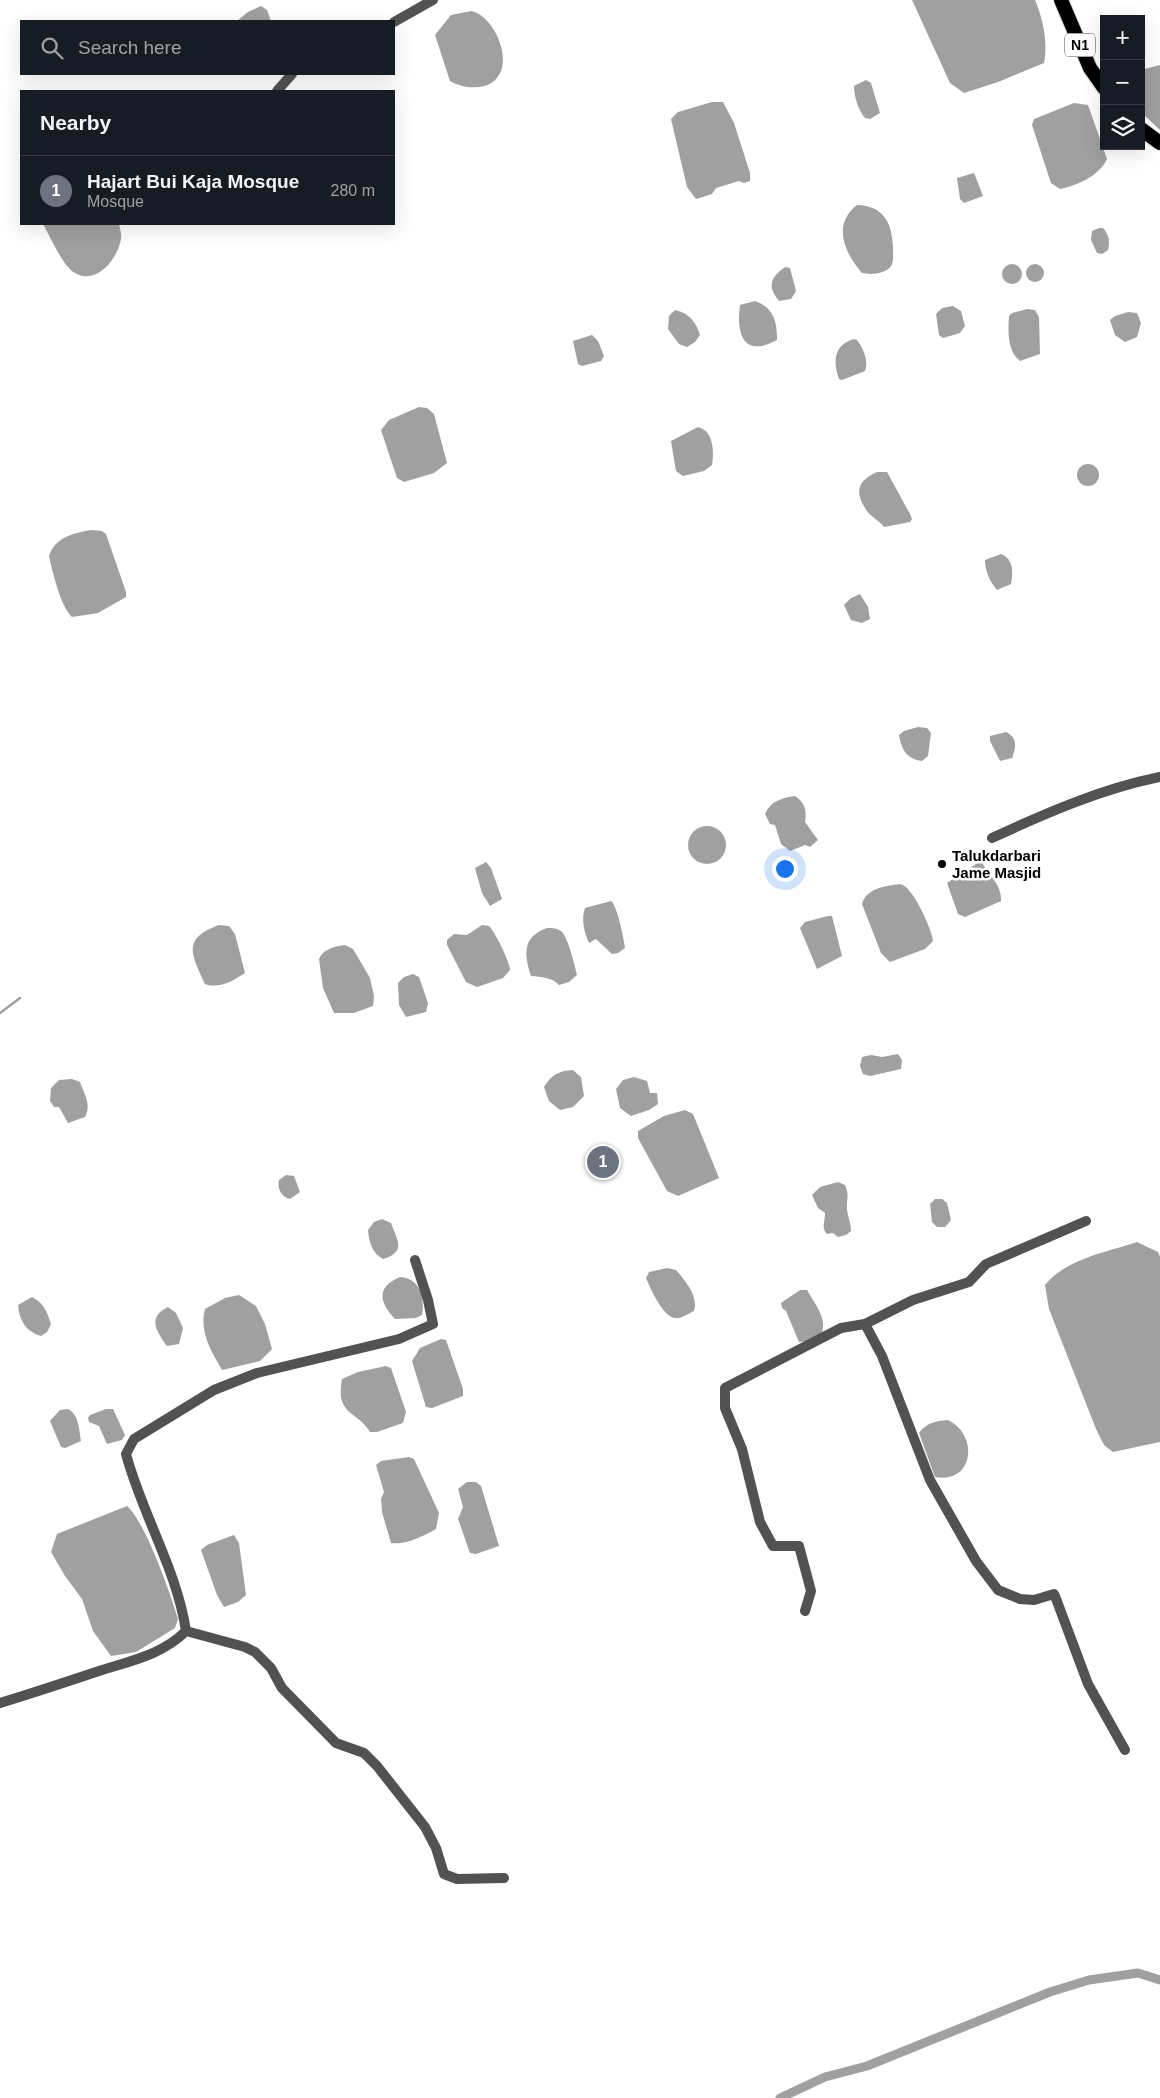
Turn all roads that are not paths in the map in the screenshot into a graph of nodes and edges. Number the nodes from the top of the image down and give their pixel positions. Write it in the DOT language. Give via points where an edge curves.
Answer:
graph roads {
  1 [pos="433,0"];
  2 [pos="1061,0"];
  3 [pos="395,21"];
  4 [pos="291,75"];
  5 [pos="1100,82"];
  6 [pos="278,90"];
  7 [pos="1145,132"];
  8 [pos="1160,143"];
  9 [pos="1160,777"];
  10 [pos="992,838"];
  11 [pos="1086,1221"];
  12 [pos="415,1260"];
  13 [pos="865,1324"];
  14 [pos="806,1611"];
  15 [pos="186,1631"];
  16 [pos="0,1703"];
  17 [pos="1125,1750"];
  18 [pos="504,1878"];
  1 -- 3 [label="street"];
  2 -- 5 [label="highway, N1" via="1090,68"];
  4 -- 6 [label="street"];
  7 -- 8 [label="highway"];
  9 -- 10 [label="street" via="1128,783 1052,810"];
  11 -- 13 [label="street" via="986,1264 969,1282 913,1300"];
  12 -- 15 [label="street" via="433,1324 400,1339 257,1373 214,1390 134,1439 126,1454 134,1484 172,1574"];
  13 -- 14 [label="street" via="841,1328 725,1388 725,1408 742,1449 760,1522 773,1546 799,1546 811,1591"];
  13 -- 17 [label="street" via="882,1356 930,1480 976,1561 998,1590 1020,1599 1034,1600 1054,1594 1088,1684"];
  15 -- 16 [label="street" via="174,1643 156,1652"];
  15 -- 18 [label="street" via="255,1652 271,1668 282,1688 336,1743 364,1753 425,1827 444,1874 457,1879"];
}
